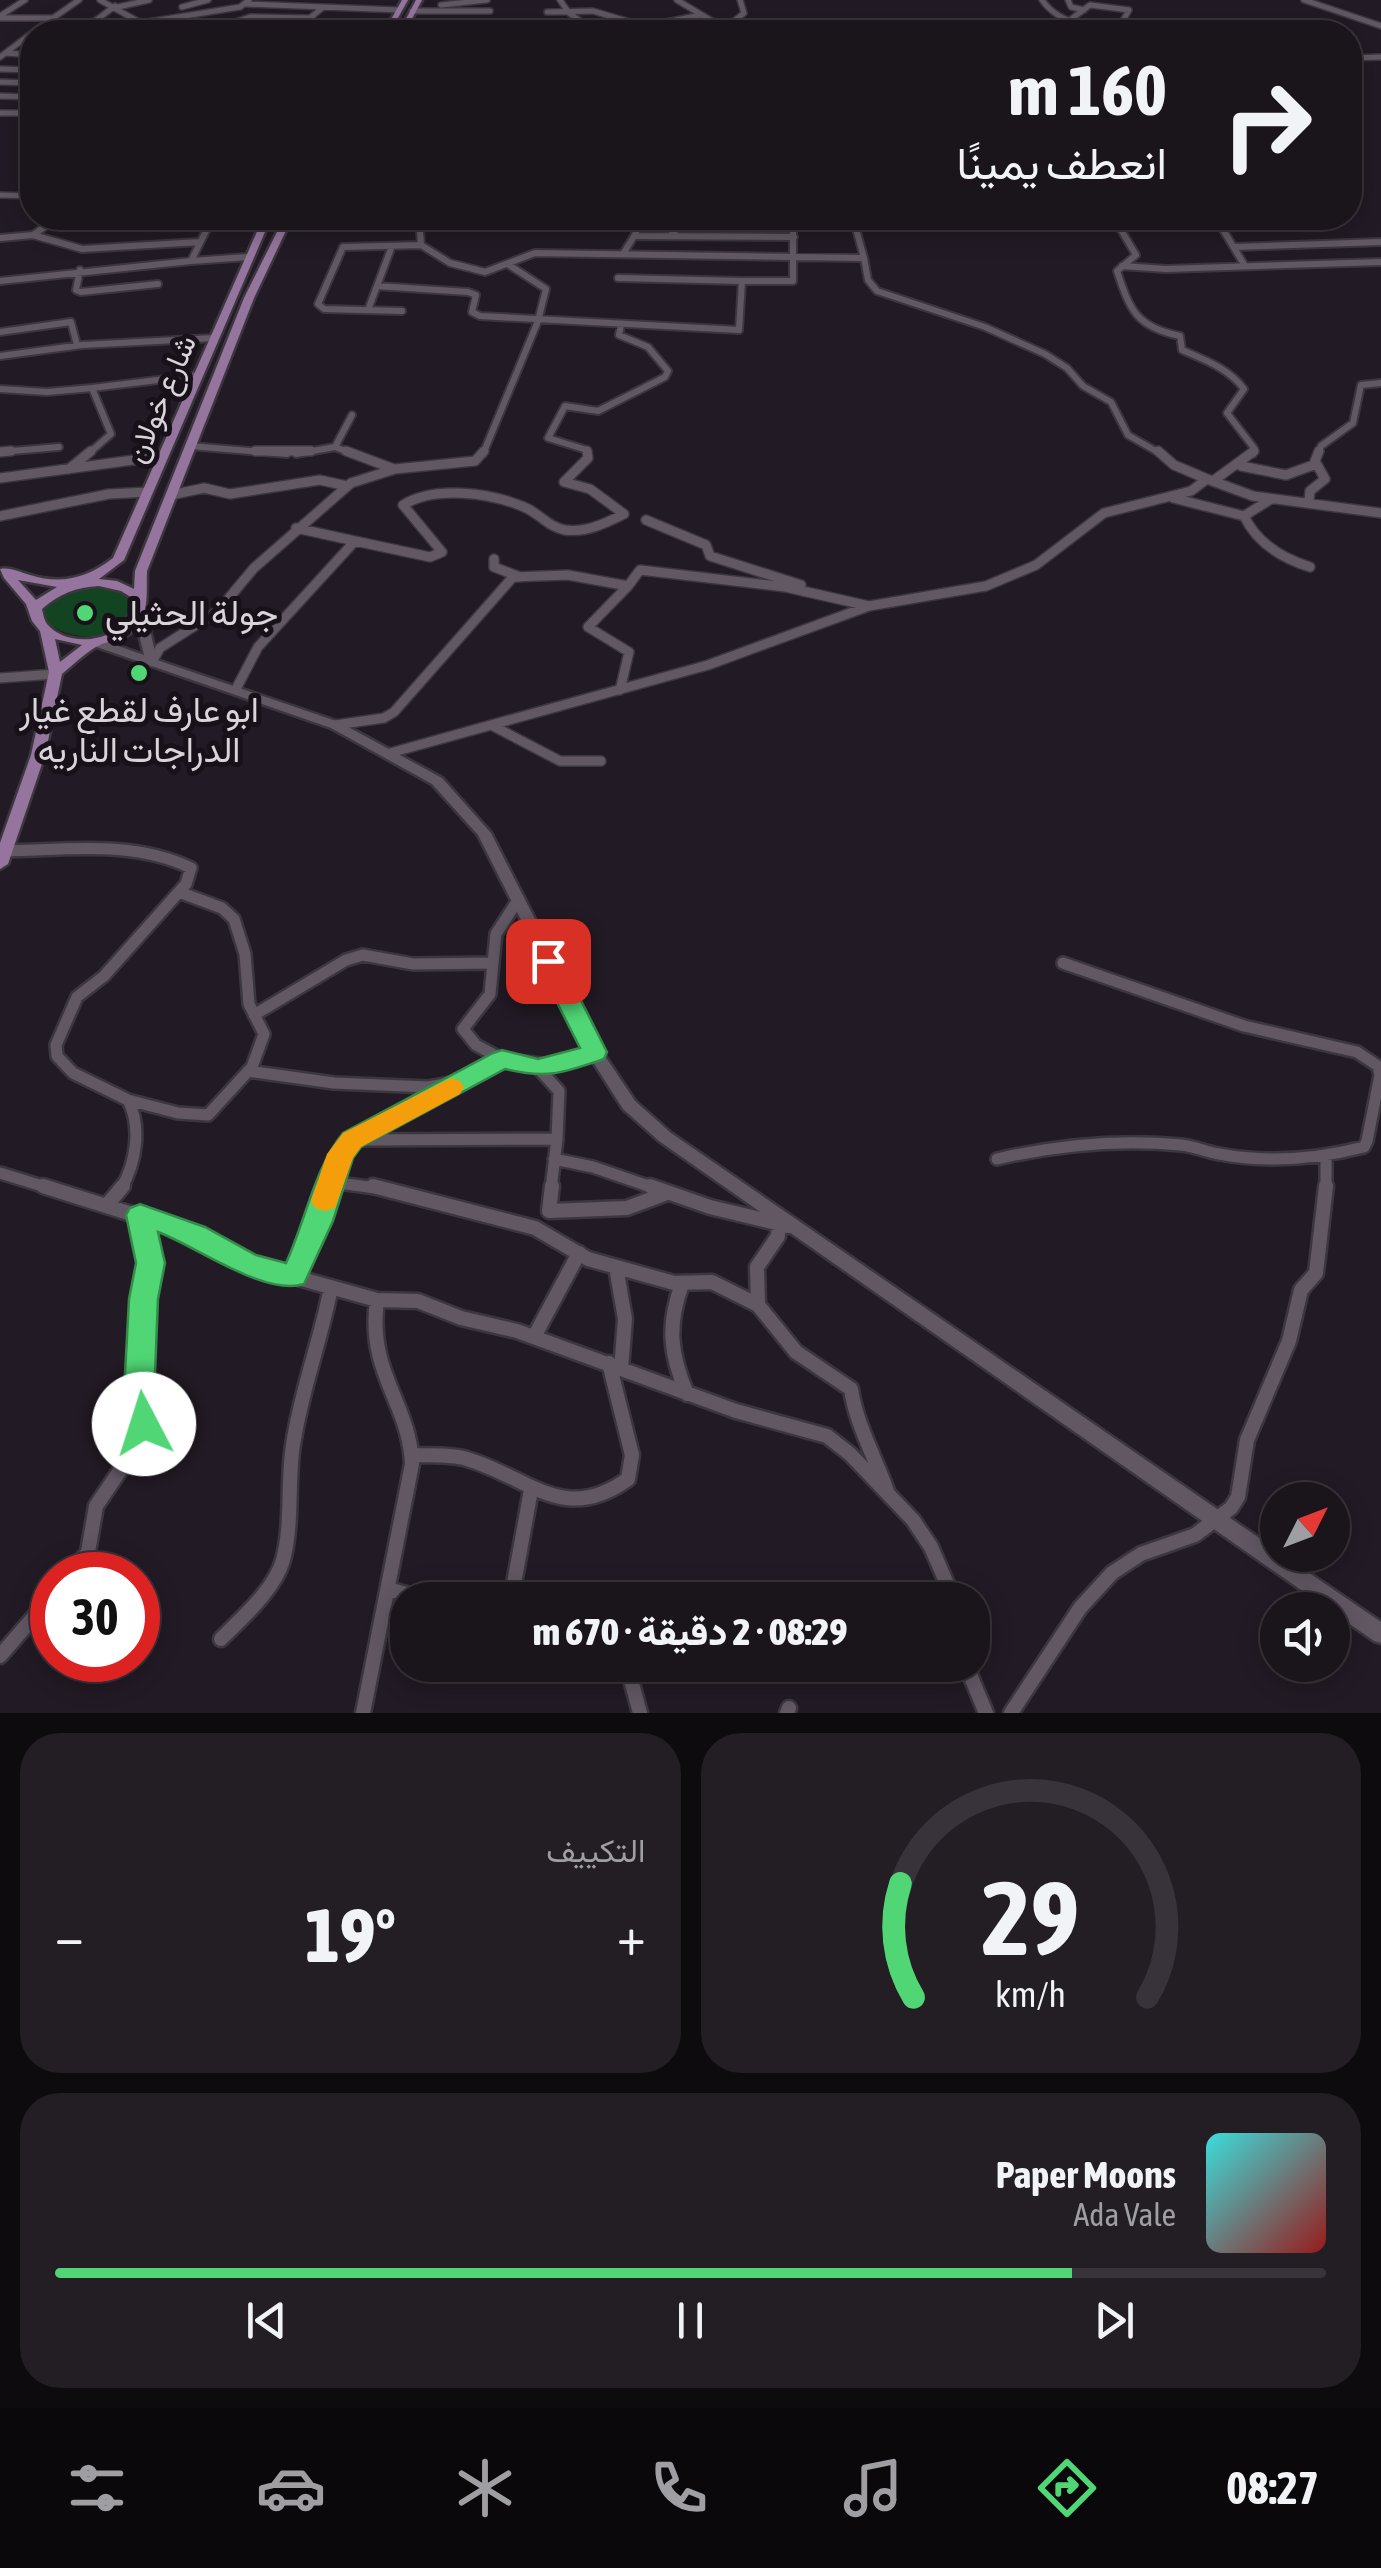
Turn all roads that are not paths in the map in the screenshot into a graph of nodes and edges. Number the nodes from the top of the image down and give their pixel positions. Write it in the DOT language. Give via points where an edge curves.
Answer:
graph roads {
  1 [pos="25,0"];
  2 [pos="79,0"];
  3 [pos="100,0"];
  4 [pos="149,0"];
  5 [pos="172,0"];
  6 [pos="208,0"];
  7 [pos="360,0"];
  8 [pos="405,0"];
  9 [pos="487,0"];
  10 [pos="560,0"];
  11 [pos="676,0"];
  12 [pos="1042,0"];
  13 [pos="1068,0"];
  14 [pos="1304,0"];
  15 [pos="460,1"];
  16 [pos="248,2"];
  17 [pos="281,3"];
  18 [pos="117,6"];
  19 [pos="416,6"];
  20 [pos="182,7"];
  21 [pos="323,7"];
  22 [pos="354,8"];
  23 [pos="399,10"];
  24 [pos="566,10"];
  25 [pos="1084,10"];
  26 [pos="217,11"];
  27 [pos="490,11"];
  28 [pos="546,12"];
  29 [pos="193,15"];
  30 [pos="701,15"];
  31 [pos="0,17"];
  32 [pos="54,18"];
  33 [pos="51,20"];
  34 [pos="95,20"];
  35 [pos="138,20"];
  36 [pos="156,20"];
  37 [pos="234,20"];
  38 [pos="243,20"];
  39 [pos="394,20"];
  40 [pos="581,20"];
  41 [pos="625,20"];
  42 [pos="676,20"];
  43 [pos="709,20"];
  44 [pos="1063,20"];
  45 [pos="1075,20"];
  46 [pos="1123,20"];
  47 [pos="1355,20"];
  48 [pos="20,42"];
  49 [pos="3,55"];
  50 [pos="0,84"];
  51 [pos="10,88"];
  52 [pos="39,230"];
  53 [pos="206,230"];
  54 [pos="262,230"];
  55 [pos="282,230"];
  56 [pos="420,230"];
  57 [pos="634,230"];
  58 [pos="676,230"];
  59 [pos="794,230"];
  60 [pos="856,230"];
  61 [pos="1121,230"];
  62 [pos="1223,230"];
  63 [pos="33,234"];
  64 [pos="636,236"];
  65 [pos="669,236"];
  66 [pos="794,237"];
  67 [pos="0,238"];
  68 [pos="200,242"];
  69 [pos="1381,242"];
  70 [pos="422,244"];
  71 [pos="392,246"];
  72 [pos="1234,247"];
  73 [pos="624,254"];
  74 [pos="796,256"];
  75 [pos="248,257"];
  76 [pos="864,258"];
  77 [pos="190,261"];
  78 [pos="1380,264"];
  79 [pos="509,266"];
  80 [pos="1122,266"];
  81 [pos="1245,266"];
  82 [pos="80,270"];
  83 [pos="618,278"];
  84 [pos="742,280"];
  85 [pos="0,281"];
  86 [pos="158,284"];
  87 [pos="377,286"];
  88 [pos="233,296"];
  89 [pos="249,298"];
  90 [pos="368,310"];
  91 [pos="402,311"];
  92 [pos="538,321"];
  93 [pos="621,325"];
  94 [pos="0,332"];
  95 [pos="214,338"];
  96 [pos="77,345"];
  97 [pos="0,356"];
  98 [pos="199,375"];
  99 [pos="1381,383"];
  100 [pos="0,388"];
  101 [pos="92,388"];
  102 [pos="352,415"];
  103 [pos="190,446"];
  104 [pos="335,446"];
  105 [pos="59,447"];
  106 [pos="0,452"];
  107 [pos="163,456"];
  108 [pos="1316,464"];
  109 [pos="1241,466"];
  110 [pos="70,469"];
  111 [pos="394,469"];
  112 [pos="0,478"];
  113 [pos="1210,480"];
  114 [pos="347,486"];
  115 [pos="1230,488"];
  116 [pos="148,492"];
  117 [pos="171,495"];
  118 [pos="1168,497"];
  119 [pos="1271,498"];
  120 [pos="1309,502"];
  121 [pos="1209,504"];
  122 [pos="1381,513"];
  123 [pos="0,516"];
  124 [pos="1244,516"];
  125 [pos="646,520"];
  126 [pos="296,528"];
  127 [pos="356,542"];
  128 [pos="494,559"];
  129 [pos="1310,567"];
  130 [pos="2,569"];
  131 [pos="521,577"];
  132 [pos="81,585"];
  133 [pos="628,586"];
  134 [pos="845,599"];
  135 [pos="138,604"];
  136 [pos="869,606"];
  137 [pos="35,608"];
  138 [pos="46,630"];
  139 [pos="95,642"];
  140 [pos="152,662"];
  141 [pos="56,673"];
  142 [pos="0,678"];
  143 [pos="236,689"];
  144 [pos="620,690"];
  145 [pos="335,725"];
  146 [pos="493,726"];
  147 [pos="390,753"];
  148 [pos="601,761"];
  149 [pos="2,858"];
  150 [pos="179,892"];
  151 [pos="518,900"];
  152 [pos="492,963"];
  153 [pos="1063,963"];
  154 [pos="254,1015"];
  155 [pos="594,1052"];
  156 [pos="502,1059"];
  157 [pos="538,1068"];
  158 [pos="248,1070"];
  159 [pos="455,1085"];
  160 [pos="128,1100"];
  161 [pos="558,1138"];
  162 [pos="352,1140"];
  163 [pos="1326,1156"];
  164 [pos="554,1159"];
  165 [pos="996,1159"];
  166 [pos="0,1174"];
  167 [pos="330,1182"];
  168 [pos="667,1193"];
  169 [pos="107,1205"];
  170 [pos="549,1211"];
  171 [pos="140,1215"];
  172 [pos="787,1226"];
  173 [pos="535,1228"];
  174 [pos="579,1254"];
  175 [pos="616,1267"];
  176 [pos="294,1276"];
  177 [pos="682,1284"];
  178 [pos="332,1287"];
  179 [pos="377,1300"];
  180 [pos="758,1305"];
  181 [pos="534,1337"];
  182 [pos="615,1366"];
  183 [pos="688,1394"];
  184 [pos="412,1455"];
  185 [pos="531,1490"];
  186 [pos="886,1491"];
  187 [pos="1217,1520"];
  188 [pos="88,1552"];
  189 [pos="514,1582"];
  190 [pos="946,1582"];
  191 [pos="388,1590"];
  192 [pos="30,1621"];
  193 [pos="1381,1634"];
  194 [pos="221,1639"];
  195 [pos="0,1656"];
  196 [pos="632,1682"];
  197 [pos="973,1682"];
  198 [pos="363,1713"];
  199 [pos="640,1713"];
  200 [pos="986,1713"];
  201 [pos="1011,1713"];
  1 -- 31 [label="street"];
  2 -- 32 [label="street"];
  3 -- 18 [label="street"];
  4 -- 18 [label="street"];
  5 -- 20 [label="street"];
  6 -- 20 [label="street"];
  7 -- 22 [label="street"];
  8 -- 23 [label="main road"];
  9 -- 15 [label="street"];
  10 -- 24 [label="street"];
  11 -- 30 [label="street"];
  12 -- 44 [label="street" via="1048,13"];
  13 -- 25 [label="street"];
  14 -- 47 [label="street"];
  15 -- 19 [label="street"];
  16 -- 17 [label="street"];
  16 -- 26 [label="street"];
  17 -- 21 [label="street"];
  18 -- 34 [label="street"];
  18 -- 35 [label="street"];
  19 -- 27 [label="street"];
  20 -- 29 [label="street"];
  21 -- 22 [label="street"];
  21 -- 38 [label="street" via="310,18"];
  22 -- 23 [label="street"];
  23 -- 39 [label="main road"];
  24 -- 28 [label="street"];
  24 -- 40 [label="street"];
  24 -- 41 [label="street"];
  25 -- 45 [label="street"];
  25 -- 46 [label="street" via="1129,10"];
  26 -- 29 [label="street"];
  26 -- 37 [label="street"];
  29 -- 36 [label="street"];
  30 -- 42 [label="street"];
  30 -- 43 [label="street"];
  31 -- 32 [label="street"];
  32 -- 33 [label="street"];
  48 -- 49 [label="street"];
  50 -- 51 [label="street"];
  52 -- 63 [label="street"];
  53 -- 68 [label="street"];
  54 -- 75 [label="main road, شارع خولان"];
  55 -- 89 [label="main road, شارع خولان"];
  56 -- 70 [label="street"];
  57 -- 64 [label="street"];
  58 -- 65 [label="street"];
  59 -- 66 [label="street"];
  60 -- 76 [label="street"];
  61 -- 80 [label="street" via="1136,255"];
  62 -- 72 [label="street"];
  63 -- 67 [label="street"];
  63 -- 68 [label="street" via="82,249"];
  64 -- 65 [label="street"];
  64 -- 73 [label="street"];
  65 -- 66 [label="street"];
  66 -- 74 [label="street"];
  68 -- 77 [label="street"];
  69 -- 72 [label="street"];
  70 -- 71 [label="street"];
  70 -- 79 [label="street" via="466,268"];
  71 -- 87 [label="street"];
  71 -- 90 [label="street" via="339,250 318,304"];
  72 -- 81 [label="street"];
  73 -- 74 [label="street"];
  73 -- 79 [label="street" via="536,253"];
  74 -- 76 [label="street"];
  74 -- 84 [label="street" via="793,281"];
  75 -- 77 [label="street"];
  75 -- 88 [label="main road, شارع خولان"];
  76 -- 113 [label="street" via="876,291 1045,354 1112,402 1128,435"];
  77 -- 82 [label="street"];
  78 -- 81 [label="street"];
  79 -- 92 [label="street" via="546,289"];
  80 -- 81 [label="street"];
  80 -- 109 [label="street" via="1116,272 1131,313 1180,336 1182,350 1209,360 1244,389 1226,413 1254,448"];
  82 -- 85 [label="street"];
  82 -- 86 [label="street" via="80,292"];
  83 -- 84 [label="street"];
  84 -- 93 [label="street" via="739,330"];
  87 -- 90 [label="street"];
  87 -- 92 [label="street" via="468,292 476,295 474,314"];
  88 -- 89 [label="main road"];
  88 -- 95 [label="main road, شارع خولان"];
  89 -- 103 [label="main road, شارع خولان"];
  90 -- 91 [label="street"];
  92 -- 93 [label="street"];
  92 -- 111 [label="street" via="482,455 465,463"];
  93 -- 127 [label="street" via="619,335 652,348 665,377 598,411 566,406 548,438 587,450 588,458 564,482 590,490 624,514 596,529 555,528 528,508 459,494 413,498 403,505 442,552 430,557"];
  94 -- 96 [label="street" via="71,322"];
  95 -- 96 [label="street"];
  95 -- 98 [label="main road, شارع خولان"];
  96 -- 97 [label="street"];
  98 -- 101 [label="street"];
  98 -- 107 [label="main road, شارع خولان"];
  99 -- 108 [label="street" via="1360,385 1353,423 1321,446"];
  100 -- 101 [label="street"];
  101 -- 110 [label="street" via="111,434"];
  102 -- 104 [label="street"];
  103 -- 104 [label="street" via="293,454"];
  103 -- 117 [label="main road, شارع خولان"];
  104 -- 111 [label="street"];
  105 -- 106 [label="street"];
  107 -- 110 [label="street"];
  107 -- 116 [label="main road, شارع خولان"];
  108 -- 109 [label="street" via="1286,476"];
  108 -- 120 [label="street" via="1325,479"];
  109 -- 113 [label="street"];
  110 -- 112 [label="street"];
  111 -- 114 [label="street"];
  113 -- 115 [label="street"];
  113 -- 118 [label="street"];
  114 -- 117 [label="street" via="320,480"];
  114 -- 126 [label="street"];
  115 -- 119 [label="street"];
  115 -- 121 [label="street"];
  116 -- 123 [label="street"];
  116 -- 132 [label="main road, شارع خولان" via="118,560"];
  117 -- 135 [label="main road, شارع خولان" via="141,571"];
  118 -- 121 [label="street"];
  118 -- 136 [label="street" via="1104,513 1036,565 986,586"];
  119 -- 120 [label="street"];
  119 -- 124 [label="street"];
  120 -- 122 [label="street"];
  121 -- 124 [label="street"];
  124 -- 129 [label="street" via="1252,538"];
  125 -- 134 [label="street" via="706,545 710,556"];
  126 -- 127 [label="street"];
  126 -- 140 [label="street" via="218,611 160,648"];
  127 -- 143 [label="street" via="258,647"];
  128 -- 131 [label="street" via="494,568"];
  130 -- 132 [label="main road" via="33,582"];
  130 -- 137 [label="main road"];
  131 -- 133 [label="street" via="568,575"];
  131 -- 145 [label="street" via="513,578 394,712"];
  132 -- 135 [label="main road" via="116,584"];
  132 -- 137 [label="main road, شارع خولان"];
  133 -- 134 [label="street" via="640,570"];
  133 -- 144 [label="street" via="588,628 630,652"];
  134 -- 136 [label="street"];
  135 -- 139 [label="main road" via="126,630"];
  135 -- 140 [label="street"];
  136 -- 144 [label="street" via="708,666"];
  137 -- 138 [label="main road"];
  138 -- 139 [label="main road"];
  138 -- 141 [label="main road"];
  139 -- 140 [label="street"];
  139 -- 141 [label="main road"];
  140 -- 143 [label="street"];
  141 -- 142 [label="street"];
  141 -- 149 [label="main road" via="38,755"];
  143 -- 145 [label="street"];
  144 -- 146 [label="street"];
  145 -- 147 [label="street"];
  146 -- 147 [label="street"];
  146 -- 148 [label="street" via="560,761"];
  147 -- 151 [label="street" via="437,781 461,806 484,834"];
  149 -- 150 [label="street" via="114,850 170,858 192,868"];
  150 -- 154 [label="street" via="234,919"];
  150 -- 160 [label="street" via="77,997 56,1046 72,1073"];
  151 -- 152 [label="street" via="496,934"];
  151 -- 155 [label="street"];
  152 -- 154 [label="street" via="413,964 363,955"];
  152 -- 156 [label="street" via="490,994 463,1029"];
  153 -- 163 [label="street" via="1244,1026 1370,1058 1380,1075 1369,1140"];
  154 -- 158 [label="street" via="264,1034"];
  155 -- 157 [label="street"];
  155 -- 172 [label="street" via="629,1105 664,1137"];
  156 -- 157 [label="street"];
  156 -- 159 [label="street"];
  157 -- 161 [label="street" via="560,1092"];
  158 -- 159 [label="street" via="312,1084 418,1090"];
  158 -- 160 [label="street" via="208,1115"];
  159 -- 162 [label="street"];
  160 -- 169 [label="street" via="134,1118 132,1173"];
  161 -- 162 [label="street"];
  161 -- 164 [label="street"];
  162 -- 167 [label="street"];
  163 -- 165 [label="street" via="1245,1157 1179,1145 1110,1144 1040,1148"];
  163 -- 187 [label="street" via="1316,1273 1301,1290 1289,1341 1246,1440 1238,1497"];
  164 -- 168 [label="street"];
  164 -- 170 [label="street"];
  166 -- 169 [label="street"];
  167 -- 173 [label="street" via="368,1185"];
  167 -- 176 [label="street"];
  168 -- 170 [label="street" via="628,1208"];
  168 -- 172 [label="street"];
  169 -- 171 [label="street"];
  170 -- 173 [label="street"];
  171 -- 176 [label="street" via="195,1234 248,1264"];
  171 -- 188 [label="street" via="150,1263 142,1438 96,1506"];
  172 -- 180 [label="street" via="756,1267"];
  172 -- 187 [label="street"];
  173 -- 174 [label="street"];
  174 -- 175 [label="street"];
  174 -- 181 [label="street"];
  175 -- 177 [label="street"];
  175 -- 182 [label="street" via="625,1319"];
  176 -- 178 [label="street"];
  177 -- 180 [label="street" via="712,1282"];
  177 -- 183 [label="street" via="668,1341"];
  178 -- 179 [label="street"];
  178 -- 194 [label="street" via="298,1412 282,1564"];
  179 -- 181 [label="street" via="418,1301"];
  179 -- 184 [label="street" via="382,1376 405,1419"];
  180 -- 186 [label="street" via="796,1352 850,1389"];
  181 -- 182 [label="street"];
  182 -- 183 [label="street"];
  182 -- 185 [label="street" via="632,1456 628,1479 600,1498 568,1500"];
  183 -- 186 [label="street" via="827,1436"];
  184 -- 185 [label="street" via="471,1460"];
  184 -- 191 [label="street"];
  185 -- 189 [label="street"];
  186 -- 190 [label="street" via="930,1546"];
  187 -- 193 [label="street"];
  187 -- 201 [label="street" via="1112,1573 1080,1608"];
  191 -- 198 [label="street"];
  192 -- 195 [label="street"];
  196 -- 199 [label="street"];
  197 -- 200 [label="street"];
}
